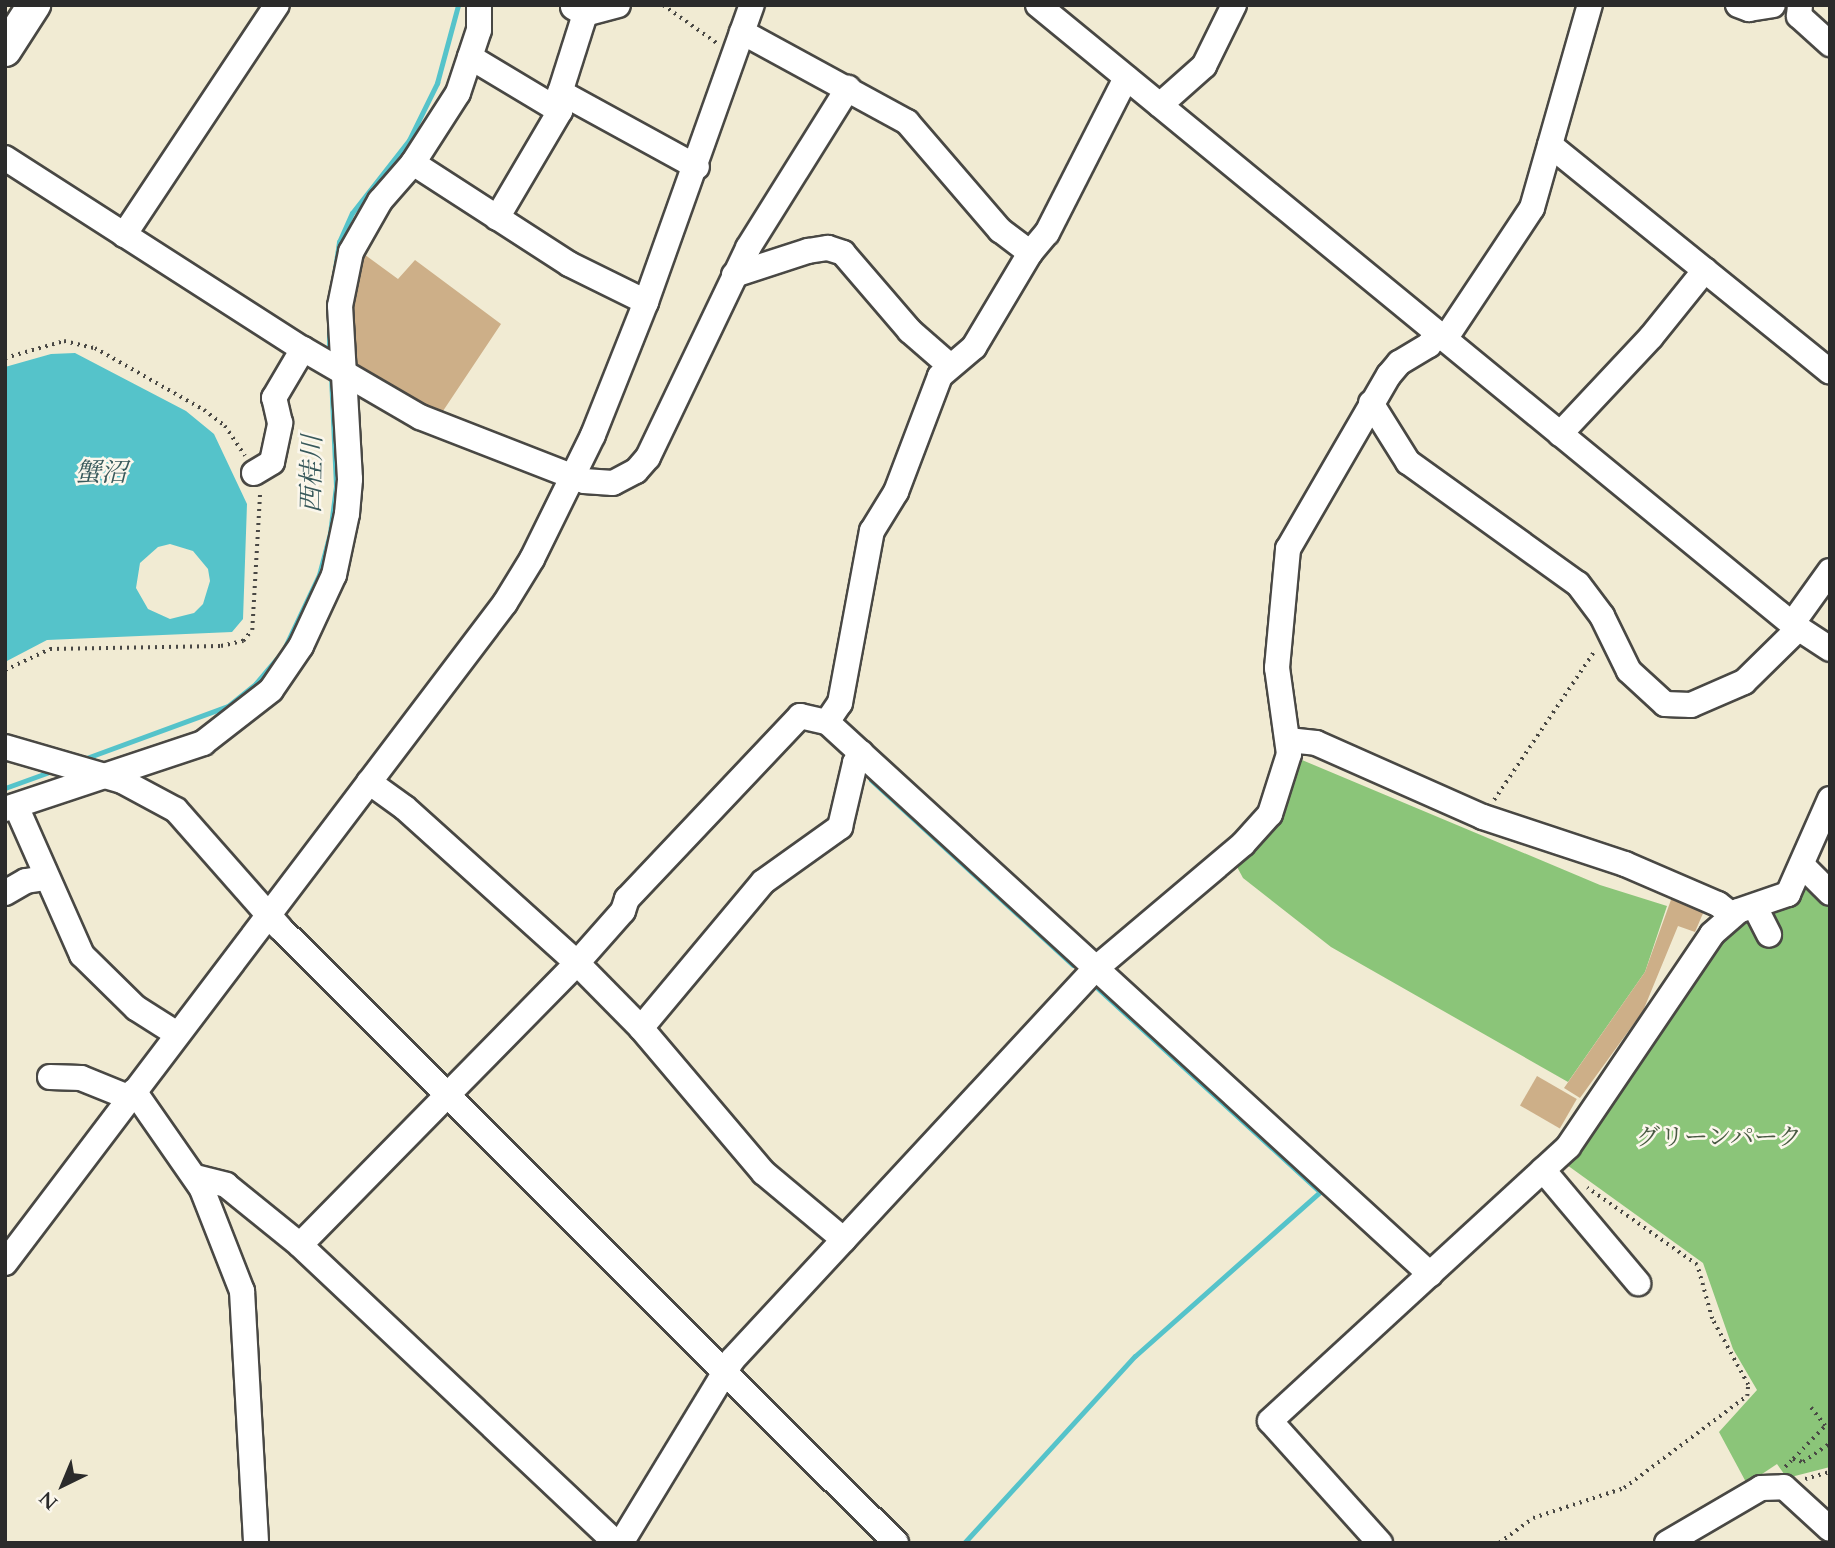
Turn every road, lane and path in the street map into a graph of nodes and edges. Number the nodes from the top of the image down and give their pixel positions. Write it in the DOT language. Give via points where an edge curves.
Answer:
graph roads {
  1 [pos="34,5"];
  2 [pos="277,5"];
  3 [pos="479,5"];
  4 [pos="618,5"];
  5 [pos="663,5"];
  6 [pos="752,5"];
  7 [pos="1038,5"];
  8 [pos="1234,5"];
  9 [pos="1590,5"];
  10 [pos="1738,5"];
  11 [pos="1773,5"];
  12 [pos="1800,5"];
  13 [pos="578,10"];
  14 [pos="742,32"];
  15 [pos="1830,44"];
  16 [pos="722,47"];
  17 [pos="5,50"];
  18 [pos="470,57"];
  19 [pos="1126,78"];
  20 [pos="848,88"];
  21 [pos="560,101"];
  22 [pos="1160,105"];
  23 [pos="1550,145"];
  24 [pos="5,158"];
  25 [pos="413,163"];
  26 [pos="697,167"];
  27 [pos="498,218"];
  28 [pos="124,235"];
  29 [pos="1030,253"];
  30 [pos="1705,270"];
  31 [pos="734,275"];
  32 [pos="646,302"];
  33 [pos="1441,336"];
  34 [pos="307,351"];
  35 [pos="5,358"];
  36 [pos="949,365"];
  37 [pos="342,370"];
  38 [pos="1830,372"];
  39 [pos="1371,404"];
  40 [pos="1560,434"];
  41 [pos="254,473"];
  42 [pos="573,476"];
  43 [pos="1830,571"];
  44 [pos="1795,627"];
  45 [pos="1610,633"];
  46 [pos="1830,649"];
  47 [pos="5,670"];
  48 [pos="827,722"];
  49 [pos="1288,740"];
  50 [pos="5,747"];
  51 [pos="861,753"];
  52 [pos="103,775"];
  53 [pos="369,782"];
  54 [pos="1830,799"];
  55 [pos="10,807"];
  56 [pos="1483,817"];
  57 [pos="1803,866"];
  58 [pos="44,878"];
  59 [pos="5,893"];
  60 [pos="1830,893"];
  61 [pos="1755,907"];
  62 [pos="268,913"];
  63 [pos="1731,915"];
  64 [pos="1769,935"];
  65 [pos="578,963"];
  66 [pos="1094,970"];
  67 [pos="641,1028"];
  68 [pos="177,1034"];
  69 [pos="50,1077"];
  70 [pos="131,1094"];
  71 [pos="447,1095"];
  72 [pos="1543,1170"];
  73 [pos="195,1177"];
  74 [pos="1584,1186"];
  75 [pos="844,1240"];
  76 [pos="300,1245"];
  77 [pos="5,1264"];
  78 [pos="1430,1274"];
  79 [pos="1638,1283"];
  80 [pos="724,1372"];
  81 [pos="1811,1408"];
  82 [pos="1830,1443"];
  83 [pos="1793,1459"];
  84 [pos="1774,1487"];
  85 [pos="1830,1530"];
  86 [pos="1363,1538"];
  87 [pos="256,1543"];
  88 [pos="618,1543"];
  89 [pos="896,1543"];
  90 [pos="1499,1543"];
  91 [pos="1667,1543"];
  1 -- 17 [label="main road"];
  2 -- 28 [label="street"];
  3 -- 18 [label="street" via="479,30"];
  4 -- 13 [label="street"];
  5 -- 16 [label="path"];
  6 -- 14 [label="street"];
  7 -- 19 [label="street"];
  8 -- 22 [label="street" via="1204,66"];
  9 -- 23 [label="street"];
  10 -- 11 [label="street" via="1749,9"];
  12 -- 15 [label="street" via="1799,16"];
  13 -- 21 [label="street"];
  14 -- 20 [label="street"];
  14 -- 26 [label="street"];
  18 -- 21 [label="street"];
  18 -- 25 [label="street" via="458,93"];
  19 -- 22 [label="street"];
  19 -- 29 [label="street" via="1047,233"];
  20 -- 29 [label="street" via="906,122 1000,230"];
  20 -- 31 [label="street"];
  21 -- 26 [label="street"];
  21 -- 27 [label="street"];
  22 -- 33 [label="street"];
  23 -- 30 [label="street"];
  23 -- 33 [label="street" via="1532,208"];
  24 -- 28 [label="street"];
  25 -- 27 [label="street"];
  25 -- 37 [label="street" via="380,201 351,252 340,306"];
  26 -- 32 [label="street"];
  27 -- 32 [label="street" via="569,264"];
  28 -- 34 [label="street"];
  29 -- 36 [label="street" via="974,347"];
  30 -- 38 [label="street"];
  30 -- 40 [label="street" via="1651,337"];
  31 -- 36 [label="street" via="808,251 828,248 843,253 910,331"];
  31 -- 42 [label="street" via="648,457 636,471 613,483"];
  32 -- 42 [label="street"];
  33 -- 39 [label="street" via="1399,363"];
  33 -- 40 [label="street"];
  34 -- 37 [label="street"];
  34 -- 41 [label="street" via="274,398 280,423 272,462"];
  35 -- 41 [label="path" via="64,341 95,348 225,426"];
  36 -- 48 [label="street" via="940,376 896,492 872,531 840,703"];
  37 -- 42 [label="street" via="436,425"];
  37 -- 52 [label="street" via="350,479 347,514 334,575 301,646 271,690 234,723 203,743"];
  39 -- 45 [label="street" via="1408,462 1502,534 1563,571 1593,603"];
  39 -- 49 [label="street" via="1287,548 1277,668"];
  40 -- 44 [label="street"];
  41 -- 47 [label="path" via="260,507 252,630 243,641 221,646 50,649"];
  42 -- 53 [label="street" via="505,603"];
  43 -- 44 [label="street"];
  44 -- 45 [label="street" via="1744,682 1708,699 1676,706 1657,699 1634,676"];
  44 -- 46 [label="street"];
  45 -- 56 [label="path"];
  48 -- 51 [label="street"];
  48 -- 65 [label="street" via="800,716 627,899 623,911"];
  49 -- 56 [label="street" via="1316,743"];
  49 -- 66 [label="street" via="1287,766 1264,824"];
  50 -- 52 [label="street"];
  51 -- 66 [label="street"];
  51 -- 67 [label="street" via="840,827 763,882"];
  52 -- 55 [label="street"];
  52 -- 62 [label="street" via="148,792 176,810"];
  53 -- 62 [label="street"];
  53 -- 65 [label="street" via="405,808"];
  54 -- 57 [label="street"];
  55 -- 58 [label="street"];
  56 -- 63 [label="street" via="1625,864 1718,904"];
  57 -- 60 [label="street"];
  57 -- 61 [label="street" via="1788,894"];
  58 -- 59 [label="street" via="26,881"];
  58 -- 68 [label="street" via="73,940 92,968 136,1007"];
  61 -- 63 [label="street"];
  61 -- 64 [label="street"];
  62 -- 68 [label="street"];
  62 -- 71 [label="street"];
  63 -- 72 [label="street" via="1712,934 1567,1147"];
  65 -- 67 [label="street"];
  65 -- 71 [label="street"];
  66 -- 75 [label="street"];
  66 -- 78 [label="street"];
  67 -- 75 [label="street" via="764,1173"];
  68 -- 70 [label="street"];
  69 -- 70 [label="street" via="81,1078"];
  70 -- 73 [label="street"];
  70 -- 77 [label="street"];
  71 -- 76 [label="street"];
  71 -- 80 [label="street"];
  72 -- 78 [label="street"];
  72 -- 79 [label="street"];
  73 -- 76 [label="street" via="226,1185"];
  73 -- 87 [label="street" via="220,1229 246,1310"];
  74 -- 90 [label="path" via="1697,1265 1712,1319 1748,1385 1746,1396 1624,1488 1533,1518"];
  75 -- 80 [label="street"];
  76 -- 88 [label="street"];
  78 -- 86 [label="street" via="1270,1422 1339,1494"];
  80 -- 88 [label="street"];
  80 -- 89 [label="street"];
  81 -- 83 [label="path" via="1825,1426"];
  82 -- 83 [label="path" via="1803,1462"];
  83 -- 84 [label="path"];
  84 -- 85 [label="street" via="1784,1487"];
  84 -- 91 [label="street" via="1761,1488"];
}
